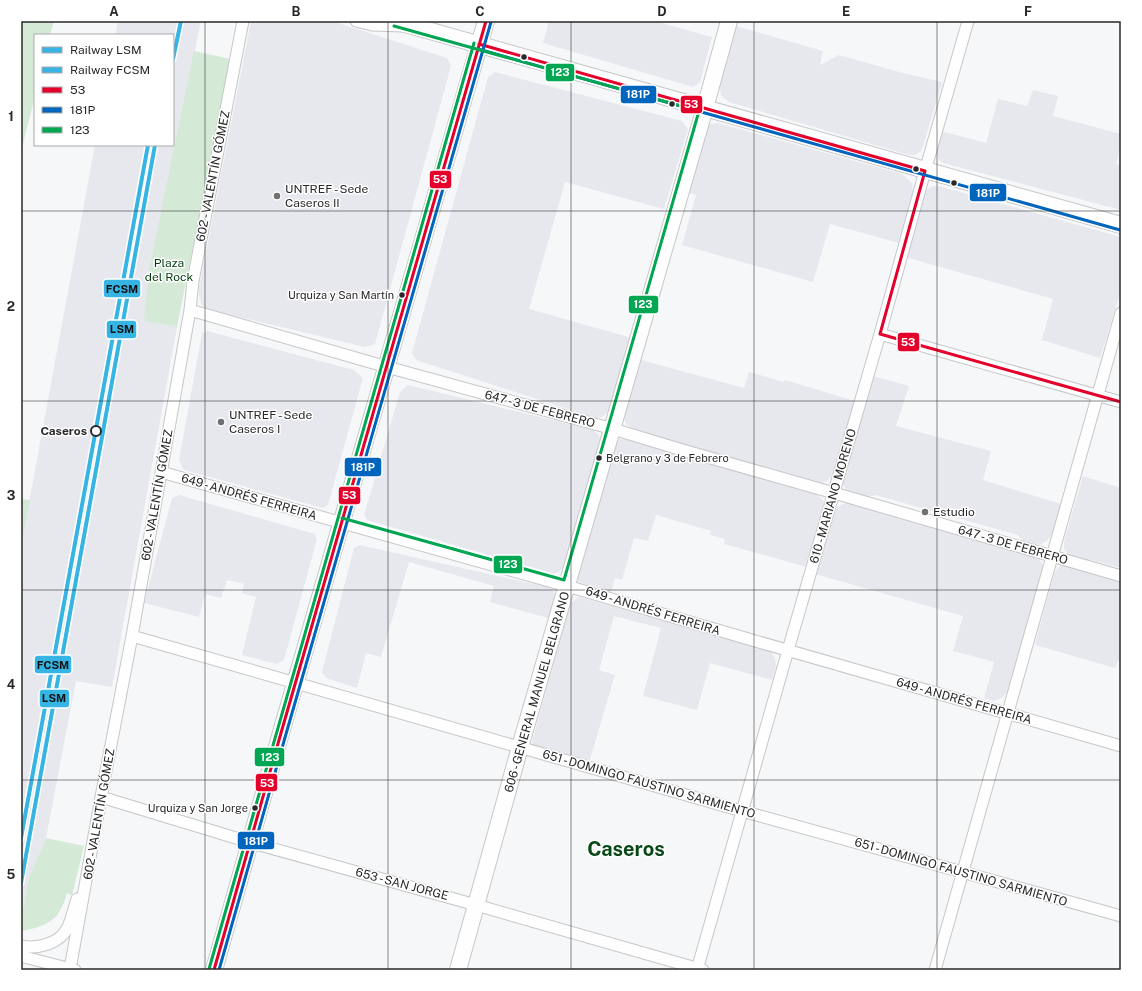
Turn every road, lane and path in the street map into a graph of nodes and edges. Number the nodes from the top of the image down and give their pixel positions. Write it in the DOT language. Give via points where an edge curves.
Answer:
graph roads {
  1 [pos="243,21"];
  2 [pos="356,21"];
  3 [pos="395,21"];
  4 [pos="486,21"];
  5 [pos="729,21"];
  6 [pos="968,21"];
  7 [pos="411,24"];
  8 [pos="479,44"];
  9 [pos="705,108"];
  10 [pos="925,171"];
  11 [pos="1121,225"];
  12 [pos="190,310"];
  13 [pos="1121,314"];
  14 [pos="880,334"];
  15 [pos="387,367"];
  16 [pos="1098,395"];
  17 [pos="1121,402"];
  18 [pos="613,429"];
  19 [pos="161,472"];
  20 [pos="834,493"];
  21 [pos="341,523"];
  22 [pos="1053,556"];
  23 [pos="1121,576"];
  24 [pos="567,586"];
  25 [pos="132,636"];
  26 [pos="788,650"];
  27 [pos="295,684"];
  28 [pos="1009,714"];
  29 [pos="1121,746"];
  30 [pos="520,748"];
  31 [pos="101,797"];
  32 [pos="742,811"];
  33 [pos="249,842"];
  34 [pos="90,863"];
  35 [pos="963,873"];
  36 [pos="476,905"];
  37 [pos="1121,916"];
  38 [pos="22,952"];
  39 [pos="72,969"];
  40 [pos="699,969"];
  41 [pos="214,970"];
  42 [pos="458,970"];
  43 [pos="936,970"];
  1 -- 12 [label="street, 602 - VALENTÍN GÓMEZ" via="193,281"];
  2 -- 7 [label="street" via="372,25"];
  3 -- 7 [label="main road"];
  4 -- 8 [label="main road"];
  5 -- 9 [label="main road, 606 - GENERAL MANUEL BELGRANO"];
  6 -- 10 [label="street, 610 - MARIANO MORENO"];
  7 -- 8 [label="main road"];
  8 -- 9 [label="main road"];
  8 -- 15 [label="main road"];
  9 -- 10 [label="main road"];
  9 -- 18 [label="main road, 606 - GENERAL MANUEL BELGRANO"];
  10 -- 11 [label="main road"];
  10 -- 14 [label="street, 610 - MARIANO MORENO"];
  12 -- 15 [label="street, 647 - 3 DE FEBRERO"];
  12 -- 19 [label="street, 602 - VALENTÍN GÓMEZ"];
  13 -- 16 [label="street"];
  14 -- 16 [label="street"];
  14 -- 20 [label="street, 610 - MARIANO MORENO"];
  15 -- 18 [label="street, 647 - 3 DE FEBRERO"];
  15 -- 21 [label="main road"];
  16 -- 17 [label="street"];
  16 -- 22 [label="street"];
  18 -- 20 [label="street, 647 - 3 DE FEBRERO"];
  18 -- 24 [label="main road, 606 - GENERAL MANUEL BELGRANO"];
  19 -- 21 [label="street, 649 - ANDRÉS FERREIRA"];
  19 -- 25 [label="street, 602 - VALENTÍN GÓMEZ"];
  20 -- 22 [label="street, 647 - 3 DE FEBRERO"];
  20 -- 26 [label="street, 610 - MARIANO MORENO"];
  21 -- 24 [label="street, 649 - ANDRÉS FERREIRA"];
  21 -- 27 [label="main road"];
  22 -- 23 [label="street, 647 - 3 DE FEBRERO"];
  22 -- 28 [label="street"];
  24 -- 26 [label="street, 649 - ANDRÉS FERREIRA"];
  24 -- 30 [label="main road, 606 - GENERAL MANUEL BELGRANO"];
  25 -- 27 [label="street, 651 - DOMINGO FAUSTINO SARMIENTO"];
  25 -- 31 [label="street, 602 - VALENTÍN GÓMEZ"];
  26 -- 28 [label="street, 649 - ANDRÉS FERREIRA"];
  26 -- 32 [label="street, 610 - MARIANO MORENO"];
  27 -- 30 [label="street, 651 - DOMINGO FAUSTINO SARMIENTO"];
  27 -- 33 [label="main road"];
  28 -- 29 [label="street, 649 - ANDRÉS FERREIRA"];
  28 -- 35 [label="street"];
  30 -- 32 [label="street, 651 - DOMINGO FAUSTINO SARMIENTO"];
  30 -- 36 [label="main road, 606 - GENERAL MANUEL BELGRANO"];
  31 -- 33 [label="street, 653 - SAN JORGE"];
  31 -- 34 [label="street, 602 - VALENTÍN GÓMEZ"];
  32 -- 35 [label="street, 651 - DOMINGO FAUSTINO SARMIENTO"];
  32 -- 40 [label="street, 610 - MARIANO MORENO"];
  33 -- 36 [label="street, 653 - SAN JORGE"];
  33 -- 41 [label="main road"];
  34 -- 38 [label="street" via="64,933 48,944"];
  34 -- 39 [label="street, 602 - VALENTÍN GÓMEZ"];
  35 -- 37 [label="street, 651 - DOMINGO FAUSTINO SARMIENTO"];
  35 -- 43 [label="street"];
  36 -- 40 [label="street, 653 - SAN JORGE"];
  36 -- 42 [label="main road, 606 - GENERAL MANUEL BELGRANO"];
  38 -- 39 [label="street"];
}
